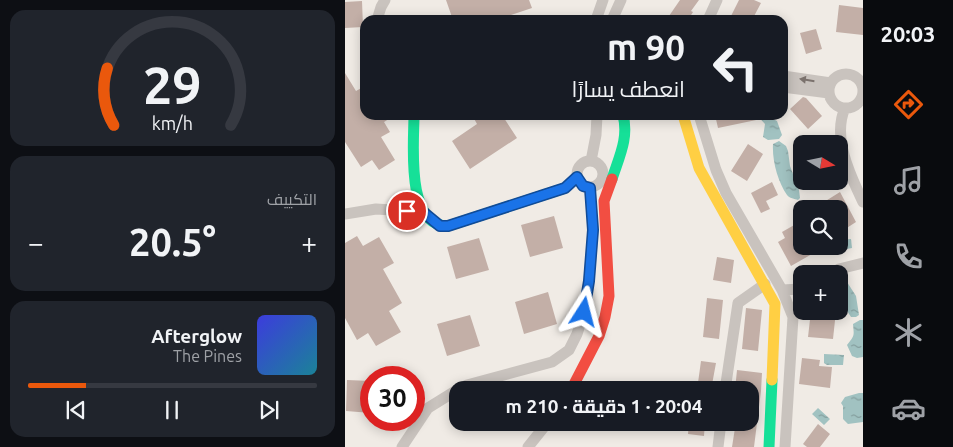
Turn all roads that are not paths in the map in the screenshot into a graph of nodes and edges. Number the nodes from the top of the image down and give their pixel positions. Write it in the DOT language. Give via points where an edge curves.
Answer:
graph roads {
  1 [pos="385,0"];
  2 [pos="603,0"];
  3 [pos="621,0"];
  4 [pos="717,0"];
  5 [pos="379,15"];
  6 [pos="598,15"];
  7 [pos="614,15"];
  8 [pos="710,15"];
  9 [pos="788,77"];
  10 [pos="788,87"];
  11 [pos="830,88"];
  12 [pos="862,93"];
  13 [pos="845,108"];
  14 [pos="414,120"];
  15 [pos="597,120"];
  16 [pos="624,120"];
  17 [pos="685,120"];
  18 [pos="701,120"];
  19 [pos="591,161"];
  20 [pos="577,177"];
  21 [pos="590,188"];
  22 [pos="863,202"];
  23 [pos="423,212"];
  24 [pos="345,214"];
  25 [pos="863,263"];
  26 [pos="848,266"];
  27 [pos="765,284"];
  28 [pos="793,289"];
  29 [pos="782,290"];
  30 [pos="793,316"];
  31 [pos="482,381"];
  32 [pos="576,381"];
  33 [pos="726,381"];
  34 [pos="449,395"];
  35 [pos="541,431"];
  36 [pos="720,431"];
  37 [pos="402,447"];
  38 [pos="528,447"];
  39 [pos="718,447"];
  40 [pos="769,447"];
  41 [pos="785,447"];
  1 -- 5 [label="street"];
  2 -- 6 [label="street"];
  3 -- 7 [label="street"];
  4 -- 8 [label="street"];
  11 -- 9 [label="street, one-way"];
  10 -- 11 [label="street"];
  11 -- 12 [label="street" via="835,78 848,74 859,81"];
  11 -- 13 [label="street" via="832,100"];
  12 -- 13 [label="street" via="851,107"];
  13 -- 22 [label="street" via="841,129 844,153"];
  14 -- 23 [label="street" via="415,186"];
  15 -- 19 [label="street"];
  16 -- 32 [label="street" via="622,150 604,201 609,296 599,336"];
  17 -- 27 [label="street" via="699,168"];
  18 -- 29 [label="street" via="716,170"];
  19 -- 20 [label="street" via="580,166"];
  19 -- 21 [label="street" via="599,165 603,173 601,182"];
  20 -- 21 [label="street" via="583,186"];
  20 -- 23 [label="street" via="565,188 448,226 440,226"];
  21 -- 31 [label="street" via="593,230 589,281 584,312 569,350 552,362"];
  23 -- 24 [label="street" via="376,209"];
  25 -- 26 [label="street"];
  27 -- 33 [label="street" via="738,303"];
  27 -- 40 [label="street" via="775,304"];
  28 -- 29 [label="street"];
  29 -- 30 [label="street"];
  30 -- 41 [label="street"];
  34 -- 37 [label="street" via="428,408"];
  35 -- 38 [label="street"];
  36 -- 39 [label="street"];
}
